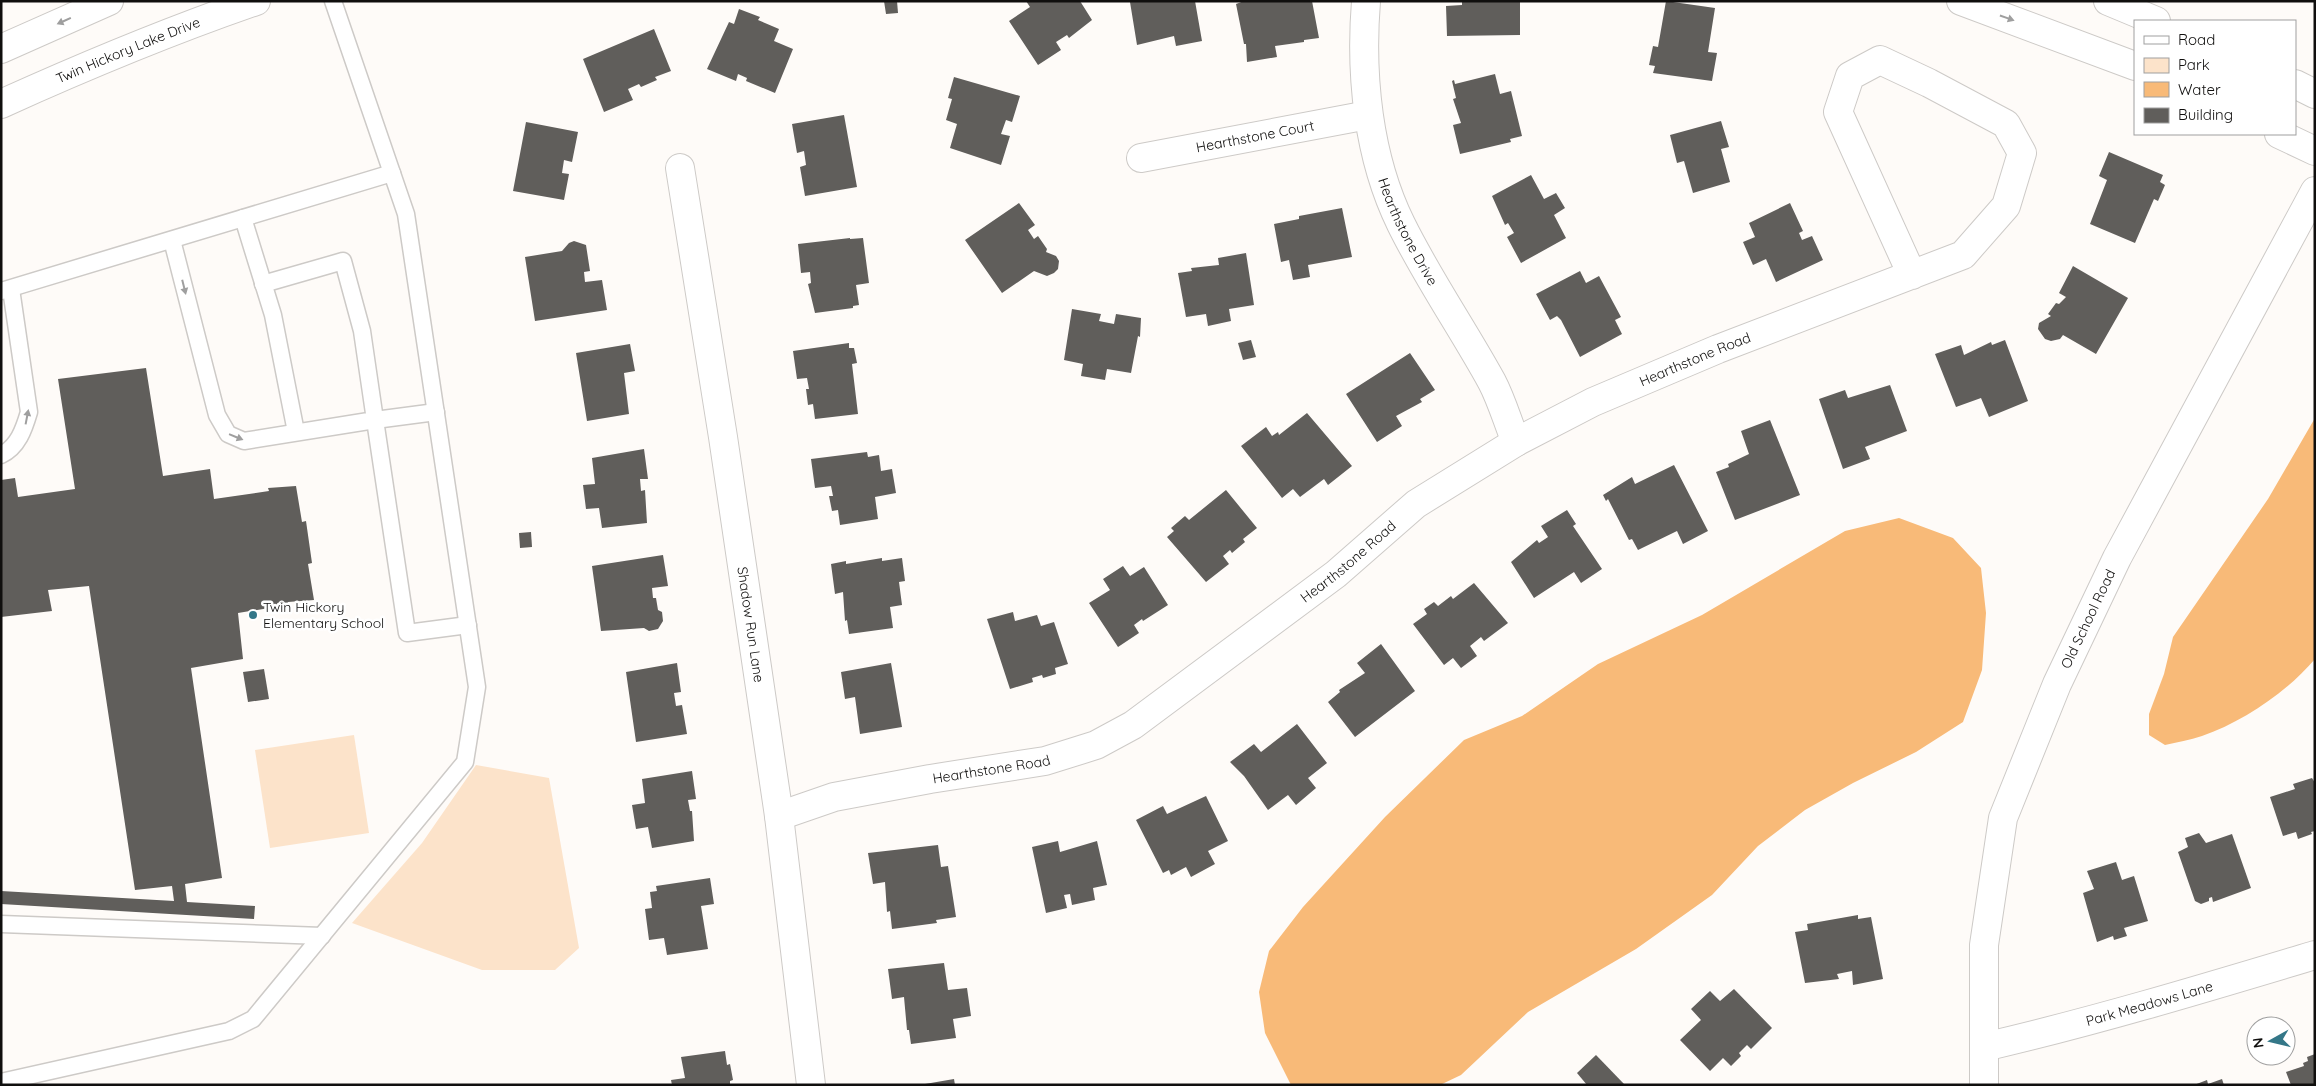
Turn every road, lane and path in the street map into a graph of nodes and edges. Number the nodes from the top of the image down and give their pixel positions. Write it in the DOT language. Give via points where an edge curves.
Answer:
graph roads {
  1 [pos="109,1"];
  2 [pos="256,1"];
  3 [pos="334,1"];
  4 [pos="1366,1"];
  5 [pos="1961,1"];
  6 [pos="2108,1"];
  7 [pos="2154,20"];
  8 [pos="1,49"];
  9 [pos="2134,66"];
  10 [pos="2296,84"];
  11 [pos="2315,94"];
  12 [pos="1,104"];
  13 [pos="1368,115"];
  14 [pos="2282,135"];
  15 [pos="2315,151"];
  16 [pos="1141,158"];
  17 [pos="680,168"];
  18 [pos="392,173"];
  19 [pos="2315,191"];
  20 [pos="243,218"];
  21 [pos="172,240"];
  22 [pos="1912,275"];
  23 [pos="263,284"];
  24 [pos="6,290"];
  25 [pos="436,412"];
  26 [pos="375,420"];
  27 [pos="296,432"];
  28 [pos="1516,442"];
  29 [pos="1,455"];
  30 [pos="468,624"];
  31 [pos="779,816"];
  32 [pos="1,924"];
  33 [pos="322,936"];
  34 [pos="2315,955"];
  35 [pos="1984,1047"];
  36 [pos="1,1082"];
  37 [pos="811,1085"];
  38 [pos="1984,1085"];
  1 -- 8 [label="street, one-way"];
  2 -- 12 [label="street, Twin Hickory Lake Drive" via="86,66"];
  3 -- 18 [label="lane"];
  4 -- 13 [label="street, Hearthstone Drive"];
  5 -- 9 [label="street, one-way"];
  6 -- 7 [label="street"];
  10 -- 11 [label="street"];
  13 -- 16 [label="street, Hearthstone Court"];
  13 -- 28 [label="street, Hearthstone Drive" via="1382,177 1400,223 1492,384"];
  14 -- 15 [label="street"];
  17 -- 31 [label="street, Shadow Run Lane"];
  18 -- 20 [label="lane"];
  18 -- 25 [label="lane" via="406,214"];
  19 -- 35 [label="street, Old School Road" via="2117,558 2057,684 2003,818 1984,945"];
  20 -- 21 [label="lane"];
  20 -- 23 [label="lane"];
  21 -- 24 [label="lane"];
  21 -- 27 [label="lane, one-way" via="217,415 228,434 244,440"];
  22 -- 22 [label="street, Hearthstone Road" via="1963,255 2006,206 2022,154 2006,124 1880,60 1850,76 1838,112"];
  22 -- 28 [label="street, Hearthstone Road" via="1718,349 1594,402"];
  23 -- 26 [label="lane" via="343,261 362,331"];
  23 -- 27 [label="lane" via="273,315"];
  29 -- 24 [label="lane, one-way" via="9,452 23,432 29,412"];
  25 -- 26 [label="lane"];
  25 -- 30 [label="lane"];
  26 -- 27 [label="lane"];
  26 -- 30 [label="lane" via="407,633"];
  28 -- 31 [label="street, Hearthstone Road" via="1416,504 1336,574 1133,725 1096,745 1045,761 834,797"];
  30 -- 33 [label="lane" via="477,687 465,762"];
  31 -- 37 [label="street, Shadow Run Lane"];
  32 -- 33 [label="lane"];
  33 -- 36 [label="lane" via="253,1019 229,1031"];
  34 -- 35 [label="street, Park Meadows Lane" via="2172,999"];
  35 -- 38 [label="street, Old School Road"];
}
